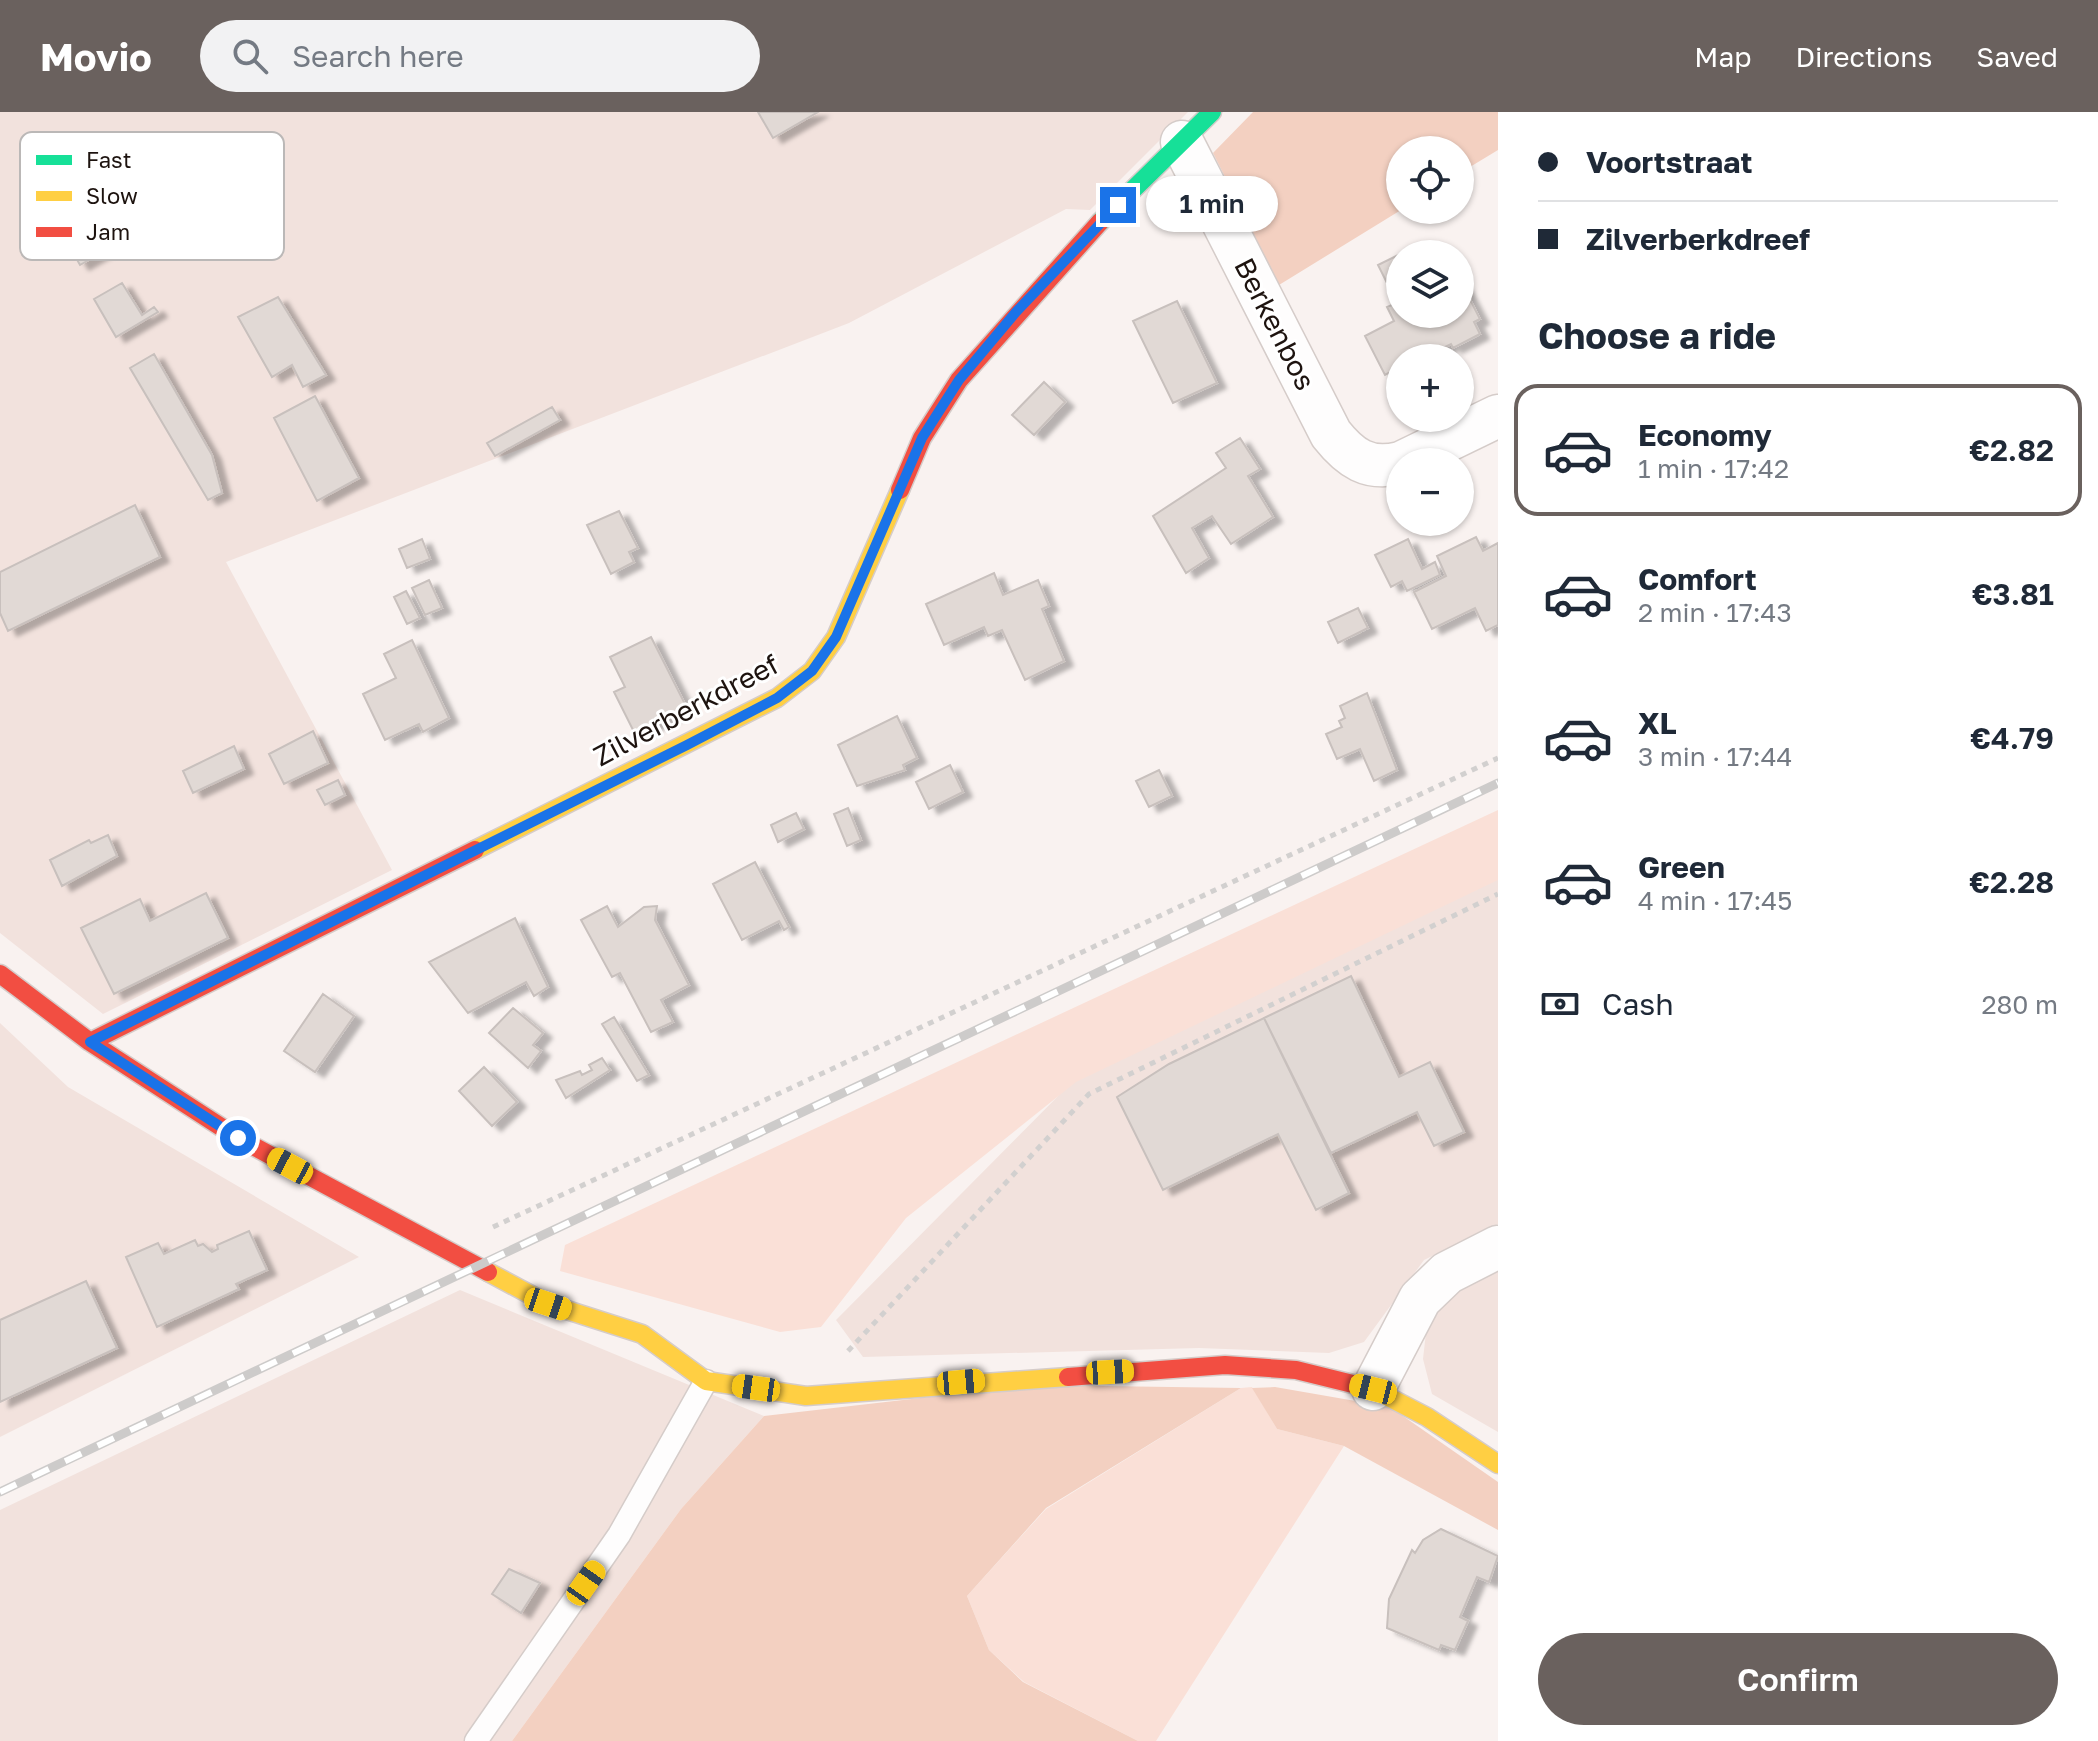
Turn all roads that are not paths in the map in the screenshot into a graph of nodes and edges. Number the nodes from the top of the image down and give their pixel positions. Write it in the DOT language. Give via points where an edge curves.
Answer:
graph roads {
  1 [pos="1212,112"];
  2 [pos="1182,142"];
  3 [pos="1498,416"];
  4 [pos="1431,448"];
  5 [pos="1386,466"];
  6 [pos="0,974"];
  7 [pos="90,1042"];
  8 [pos="1498,1247"];
  9 [pos="706,1381"];
  10 [pos="1373,1389"];
  11 [pos="1498,1464"];
  12 [pos="486,1736"];
  1 -- 2 [label="street, Zilverberkdreef"];
  2 -- 5 [label="street, Berkenbos" via="1331,434 1349,456"];
  2 -- 7 [label="street, Zilverberkdreef" via="1096,226 959,380 922,438 836,637 812,671 777,698 687,745"];
  3 -- 4 [label="street, Berkenbos"];
  6 -- 7 [label="street"];
  7 -- 9 [label="street" via="238,1138 548,1304 642,1334"];
  8 -- 10 [label="street" via="1447,1273 1420,1299"];
  9 -- 10 [label="street" via="806,1396 1225,1365 1296,1370"];
  9 -- 12 [label="lane" via="619,1535"];
  10 -- 11 [label="street"];
}
